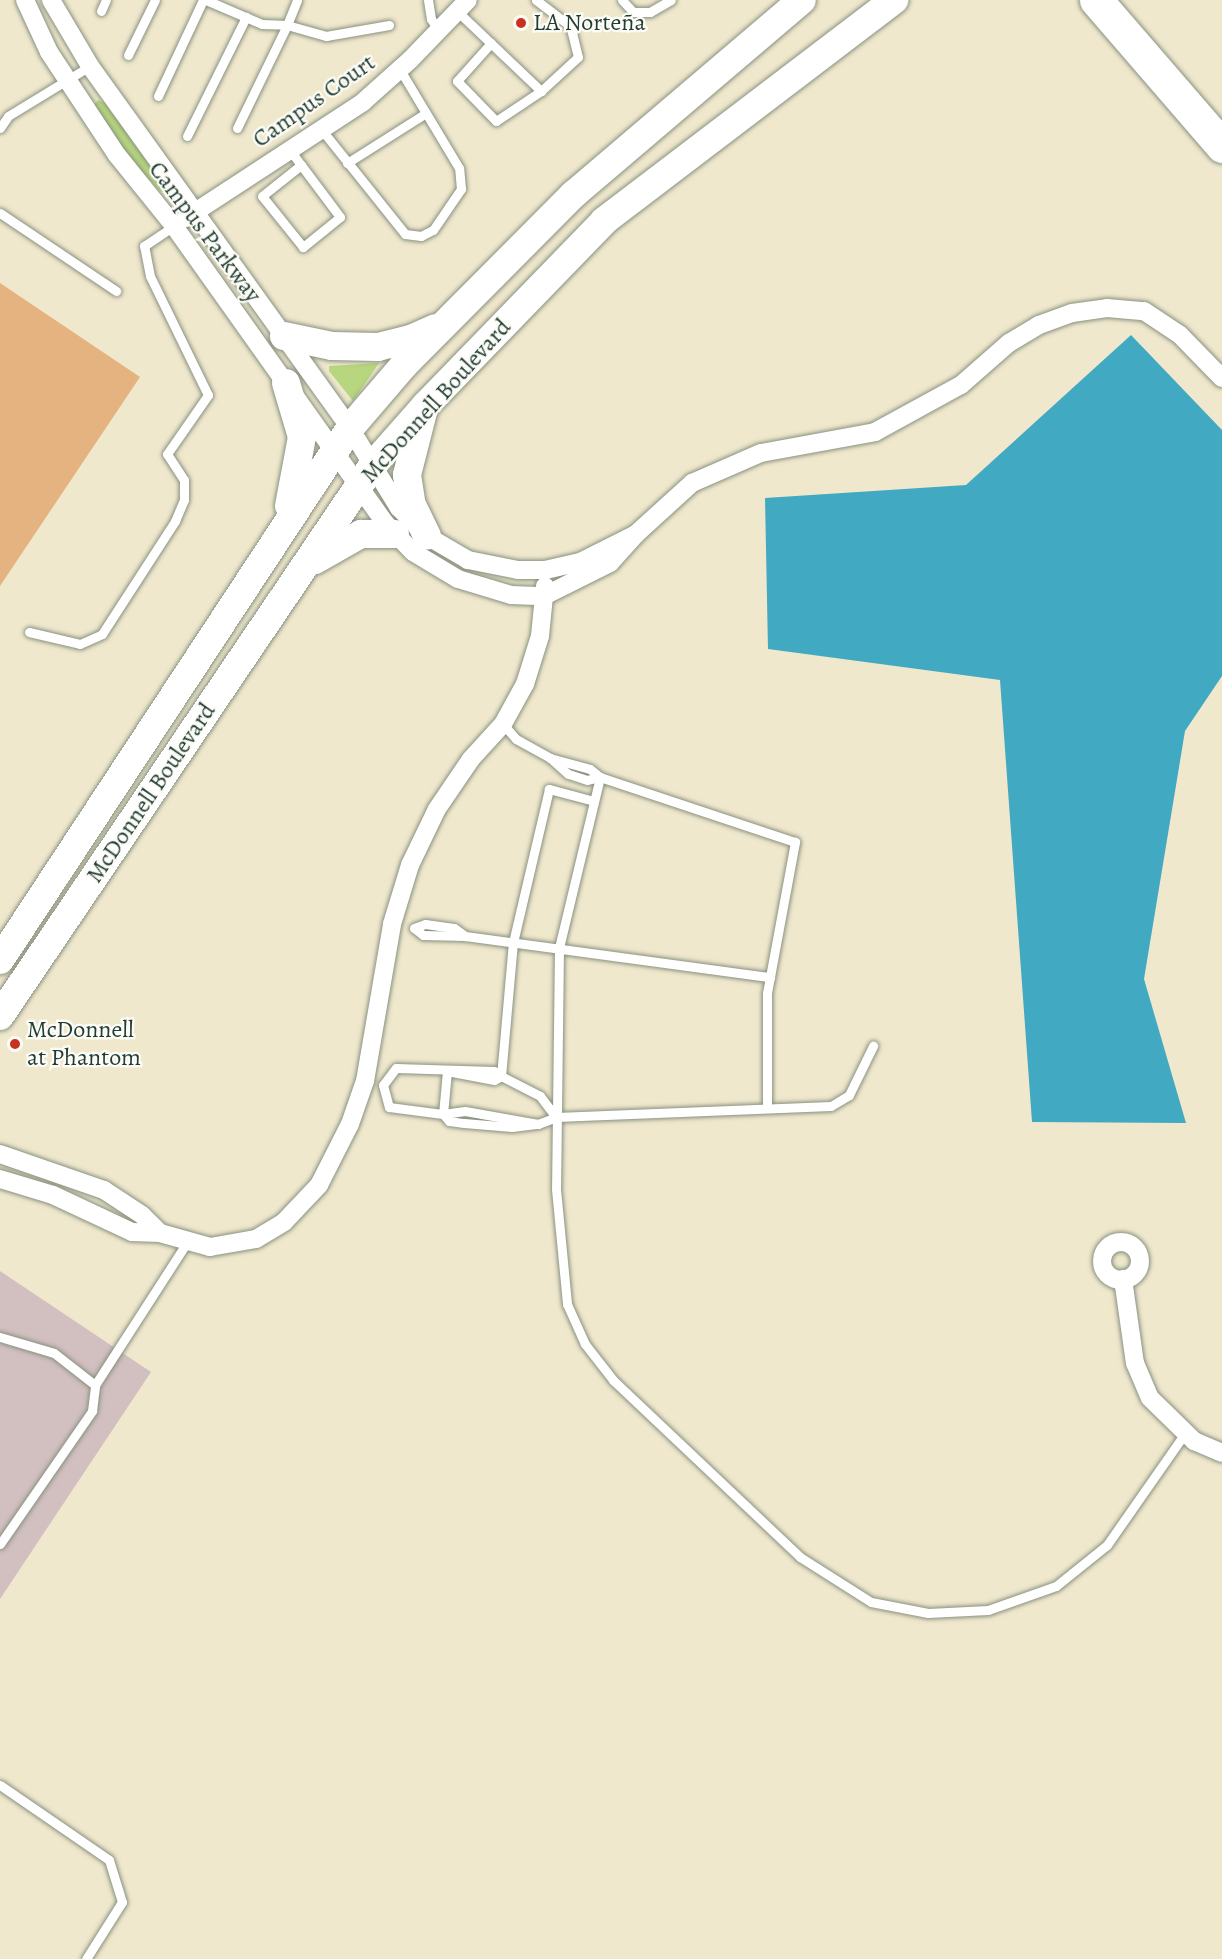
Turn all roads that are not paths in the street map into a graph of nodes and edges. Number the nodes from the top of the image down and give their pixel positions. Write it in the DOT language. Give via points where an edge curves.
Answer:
graph roads {
  1 [pos="24,0"];
  2 [pos="51,0"];
  3 [pos="106,0"];
  4 [pos="155,0"];
  5 [pos="204,0"];
  6 [pos="297,0"];
  7 [pos="428,0"];
  8 [pos="536,0"];
  9 [pos="622,0"];
  10 [pos="671,0"];
  11 [pos="802,0"];
  12 [pos="894,0"];
  13 [pos="1096,0"];
  14 [pos="463,6"];
  15 [pos="101,11"];
  16 [pos="246,17"];
  17 [pos="286,25"];
  18 [pos="389,25"];
  19 [pos="439,31"];
  20 [pos="491,43"];
  21 [pos="128,54"];
  22 [pos="90,66"];
  23 [pos="400,70"];
  24 [pos="67,80"];
  25 [pos="541,91"];
  26 [pos="158,96"];
  27 [pos="426,113"];
  28 [pos="0,128"];
  29 [pos="237,128"];
  30 [pos="321,129"];
  31 [pos="187,136"];
  32 [pos="1222,146"];
  33 [pos="290,150"];
  34 [pos="347,163"];
  35 [pos="301,165"];
  36 [pos="194,212"];
  37 [pos="0,213"];
  38 [pos="174,225"];
  39 [pos="116,291"];
  40 [pos="447,321"];
  41 [pos="284,336"];
  42 [pos="1222,378"];
  43 [pos="286,383"];
  44 [pos="425,406"];
  45 [pos="342,439"];
  46 [pos="366,474"];
  47 [pos="287,524"];
  48 [pos="395,534"];
  49 [pos="636,534"];
  50 [pos="427,536"];
  51 [pos="303,568"];
  52 [pos="546,570"];
  53 [pos="544,596"];
  54 [pos="29,633"];
  55 [pos="503,724"];
  56 [pos="600,777"];
  57 [pos="594,801"];
  58 [pos="392,924"];
  59 [pos="513,942"];
  60 [pos="559,948"];
  61 [pos="0,960"];
  62 [pos="770,977"];
  63 [pos="0,1016"];
  64 [pos="873,1046"];
  65 [pos="447,1071"];
  66 [pos="501,1076"];
  67 [pos="365,1081"];
  68 [pos="384,1085"];
  69 [pos="767,1108"];
  70 [pos="443,1114"];
  71 [pos="556,1117"];
  72 [pos="0,1154"];
  73 [pos="0,1179"];
  74 [pos="160,1233"];
  75 [pos="187,1242"];
  76 [pos="1123,1279"];
  77 [pos="0,1337"];
  78 [pos="95,1384"];
  79 [pos="1185,1433"];
  80 [pos="1222,1453"];
  81 [pos="0,1544"];
  82 [pos="0,1785"];
  83 [pos="86,1959"];
  1 -- 24 [label="street, Campus Parkway"];
  2 -- 22 [label="street, Campus Parkway"];
  3 -- 15 [label="lane"];
  4 -- 21 [label="lane"];
  5 -- 16 [label="lane"];
  5 -- 26 [label="lane"];
  6 -- 17 [label="lane"];
  7 -- 19 [label="lane" via="431,19"];
  8 -- 25 [label="lane" via="570,26 578,57"];
  9 -- 10 [label="lane" via="633,12 650,12"];
  11 -- 40 [label="main road, McDonnell Boulevard" via="573,194"];
  12 -- 44 [label="main road, McDonnell Boulevard" via="604,221"];
  13 -- 32 [label="highway"];
  14 -- 19 [label="street, Campus Court"];
  14 -- 20 [label="lane"];
  16 -- 17 [label="lane" via="262,24"];
  16 -- 31 [label="lane"];
  17 -- 18 [label="lane" via="326,36"];
  17 -- 29 [label="lane"];
  19 -- 23 [label="street, Campus Court"];
  20 -- 25 [label="lane"];
  20 -- 25 [label="lane" via="457,81 496,121"];
  22 -- 24 [label="lane"];
  22 -- 36 [label="street, Campus Parkway"];
  23 -- 27 [label="lane"];
  23 -- 30 [label="street, Campus Court" via="363,102"];
  24 -- 28 [label="lane" via="8,116"];
  24 -- 38 [label="street, Campus Parkway" via="117,155"];
  27 -- 34 [label="lane"];
  27 -- 34 [label="lane" via="459,168 461,189 433,230 421,236 405,234"];
  30 -- 33 [label="street, Campus Court"];
  30 -- 34 [label="lane"];
  33 -- 35 [label="lane"];
  33 -- 36 [label="street, Campus Court"];
  35 -- 35 [label="lane" via="340,217 303,248 262,196"];
  36 -- 38 [label="street, Campus Court"];
  36 -- 41 [label="street, Campus Parkway"];
  37 -- 39 [label="lane"];
  38 -- 43 [label="street, Campus Parkway"];
  38 -- 54 [label="lane" via="144,246 150,276 208,395 167,454 184,480 184,500 175,521 102,634 80,644"];
  40 -- 41 [label="main road" via="413,338 378,347 332,346"];
  40 -- 45 [label="main road, McDonnell Boulevard"];
  41 -- 45 [label="street, Campus Parkway"];
  42 -- 49 [label="street" via="1180,335 1144,311 1107,308 1072,313 1039,325 1009,343 962,385 875,432 761,453 692,483"];
  43 -- 45 [label="street, Campus Parkway"];
  43 -- 47 [label="main road" via="302,437"];
  44 -- 46 [label="main road, McDonnell Boulevard"];
  44 -- 50 [label="main road" via="407,474 412,505"];
  45 -- 46 [label="street, Campus Parkway"];
  45 -- 46 [label="street, Campus Parkway"];
  45 -- 47 [label="main road, McDonnell Boulevard"];
  46 -- 48 [label="street"];
  46 -- 50 [label="street"];
  46 -- 51 [label="main road, McDonnell Boulevard"];
  47 -- 61 [label="main road, McDonnell Boulevard"];
  48 -- 51 [label="main road" via="361,534 338,544"];
  48 -- 53 [label="street" via="413,552 458,579 511,595"];
  49 -- 52 [label="street" via="580,562"];
  49 -- 53 [label="street" via="610,563"];
  50 -- 52 [label="street" via="468,560 518,570"];
  51 -- 63 [label="main road, McDonnell Boulevard"];
  52 -- 53 [label="street"];
  53 -- 55 [label="street" via="540,636 525,684"];
  55 -- 56 [label="lane" via="516,739 550,758 568,774 587,780"];
  55 -- 58 [label="street" via="471,759 437,809 410,865"];
  56 -- 57 [label="lane"];
  56 -- 62 [label="lane" via="795,842"];
  57 -- 59 [label="lane" via="549,789"];
  57 -- 60 [label="lane"];
  58 -- 59 [label="lane" via="454,928 465,936"];
  58 -- 67 [label="street"];
  59 -- 60 [label="lane"];
  59 -- 66 [label="lane"];
  60 -- 62 [label="lane"];
  60 -- 71 [label="lane"];
  62 -- 69 [label="lane"];
  64 -- 69 [label="lane" via="849,1095 831,1106"];
  65 -- 66 [label="lane" via="494,1071"];
  65 -- 68 [label="lane" via="396,1068"];
  65 -- 70 [label="lane"];
  66 -- 71 [label="lane" via="540,1096"];
  67 -- 68 [label="lane"];
  67 -- 75 [label="street" via="350,1124 319,1185 284,1222 256,1239 233,1246"];
  68 -- 70 [label="lane" via="389,1107"];
  69 -- 71 [label="lane"];
  70 -- 71 [label="lane" via="465,1111 538,1124"];
  71 -- 79 [label="lane" via="558,1245 567,1304 585,1344 613,1380 800,1557 871,1602 928,1613 988,1610 1056,1586 1107,1545"];
  72 -- 74 [label="street" via="104,1190 142,1215"];
  73 -- 74 [label="street" via="53,1196 132,1232"];
  74 -- 75 [label="street"];
  75 -- 78 [label="lane"];
  76 -- 79 [label="street" via="1134,1363 1150,1398"];
  77 -- 78 [label="lane" via="54,1353"];
  78 -- 81 [label="lane" via="92,1411"];
  79 -- 80 [label="street"];
  82 -- 83 [label="lane" via="108,1860 122,1902"];
}
